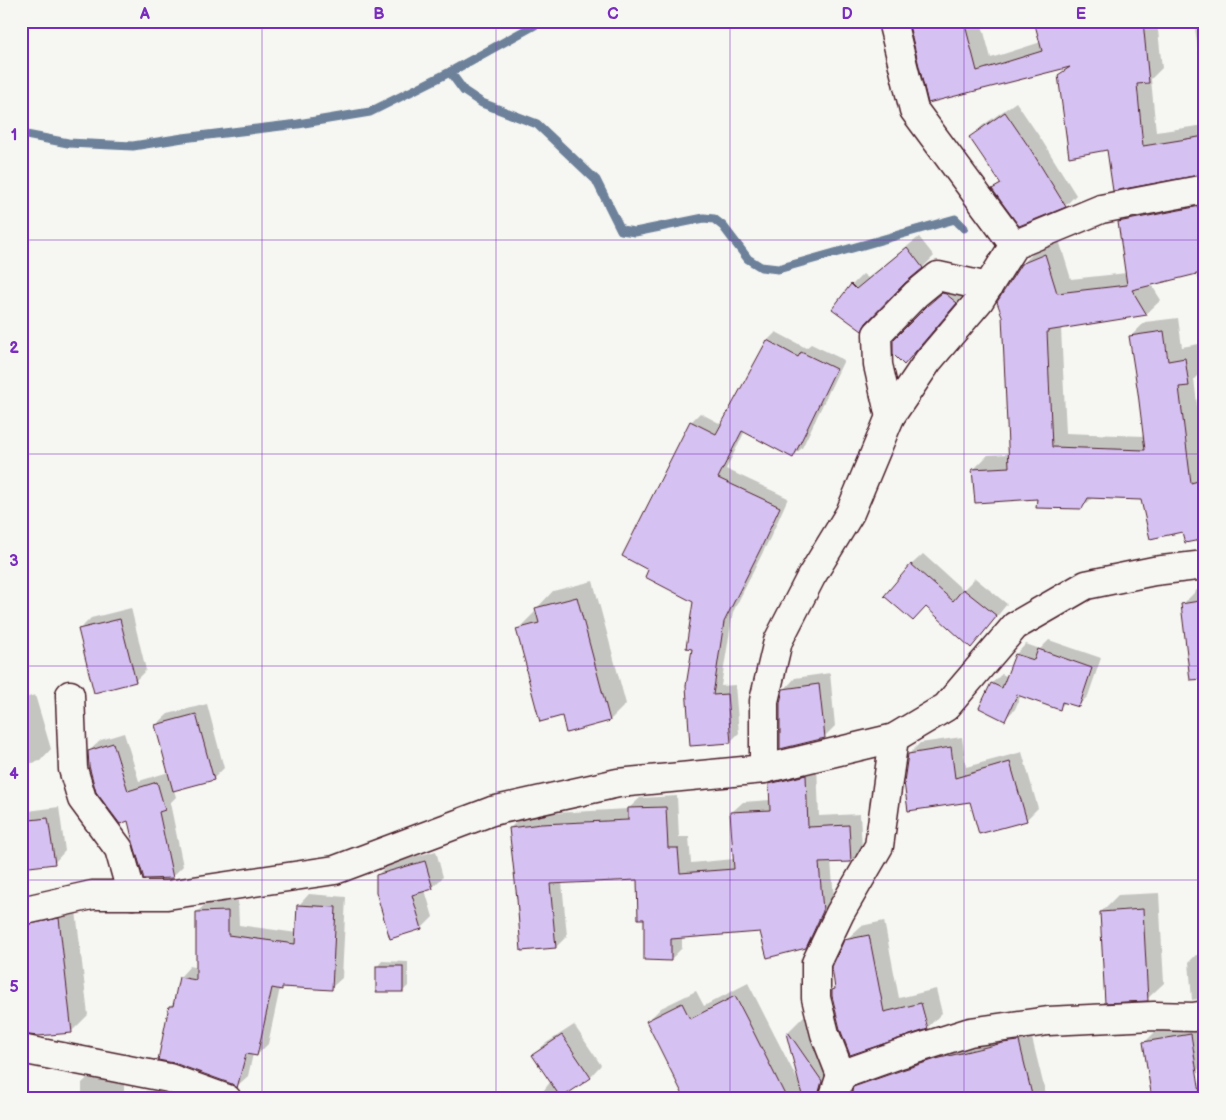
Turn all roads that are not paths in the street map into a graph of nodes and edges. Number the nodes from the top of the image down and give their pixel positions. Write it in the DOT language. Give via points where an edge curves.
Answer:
graph roads {
  1 [pos="892,21"];
  2 [pos="1205,189"];
  3 [pos="1014,245"];
  4 [pos="988,286"];
  5 [pos="890,417"];
  6 [pos="1205,565"];
  7 [pos="70,695"];
  8 [pos="894,738"];
  9 [pos="764,768"];
  10 [pos="132,895"];
  11 [pos="21,911"];
  12 [pos="1205,1015"];
  13 [pos="21,1049"];
  14 [pos="837,1087"];
  15 [pos="226,1099"];
  1 -- 3 [label="street" via="914,110"];
  2 -- 3 [label="street" via="1101,209"];
  3 -- 4 [label="street"];
  4 -- 5 [label="street" via="928,361"];
  4 -- 5 [label="street" via="938,276 877,334 878,366"];
  5 -- 9 [label="street" via="850,513 811,577 778,641 764,701"];
  6 -- 8 [label="street" via="1154,571 1086,586 1015,626 946,707"];
  7 -- 10 [label="street" via="73,769 82,799 119,849"];
  8 -- 9 [label="street"];
  8 -- 14 [label="street" via="879,846 840,913 816,963 816,998"];
  9 -- 10 [label="street" via="618,783 492,811 335,870 167,895"];
  10 -- 11 [label="street" via="92,895"];
  12 -- 14 [label="street" via="1048,1021 970,1032 897,1055"];
  13 -- 15 [label="street" via="168,1078"];
}
